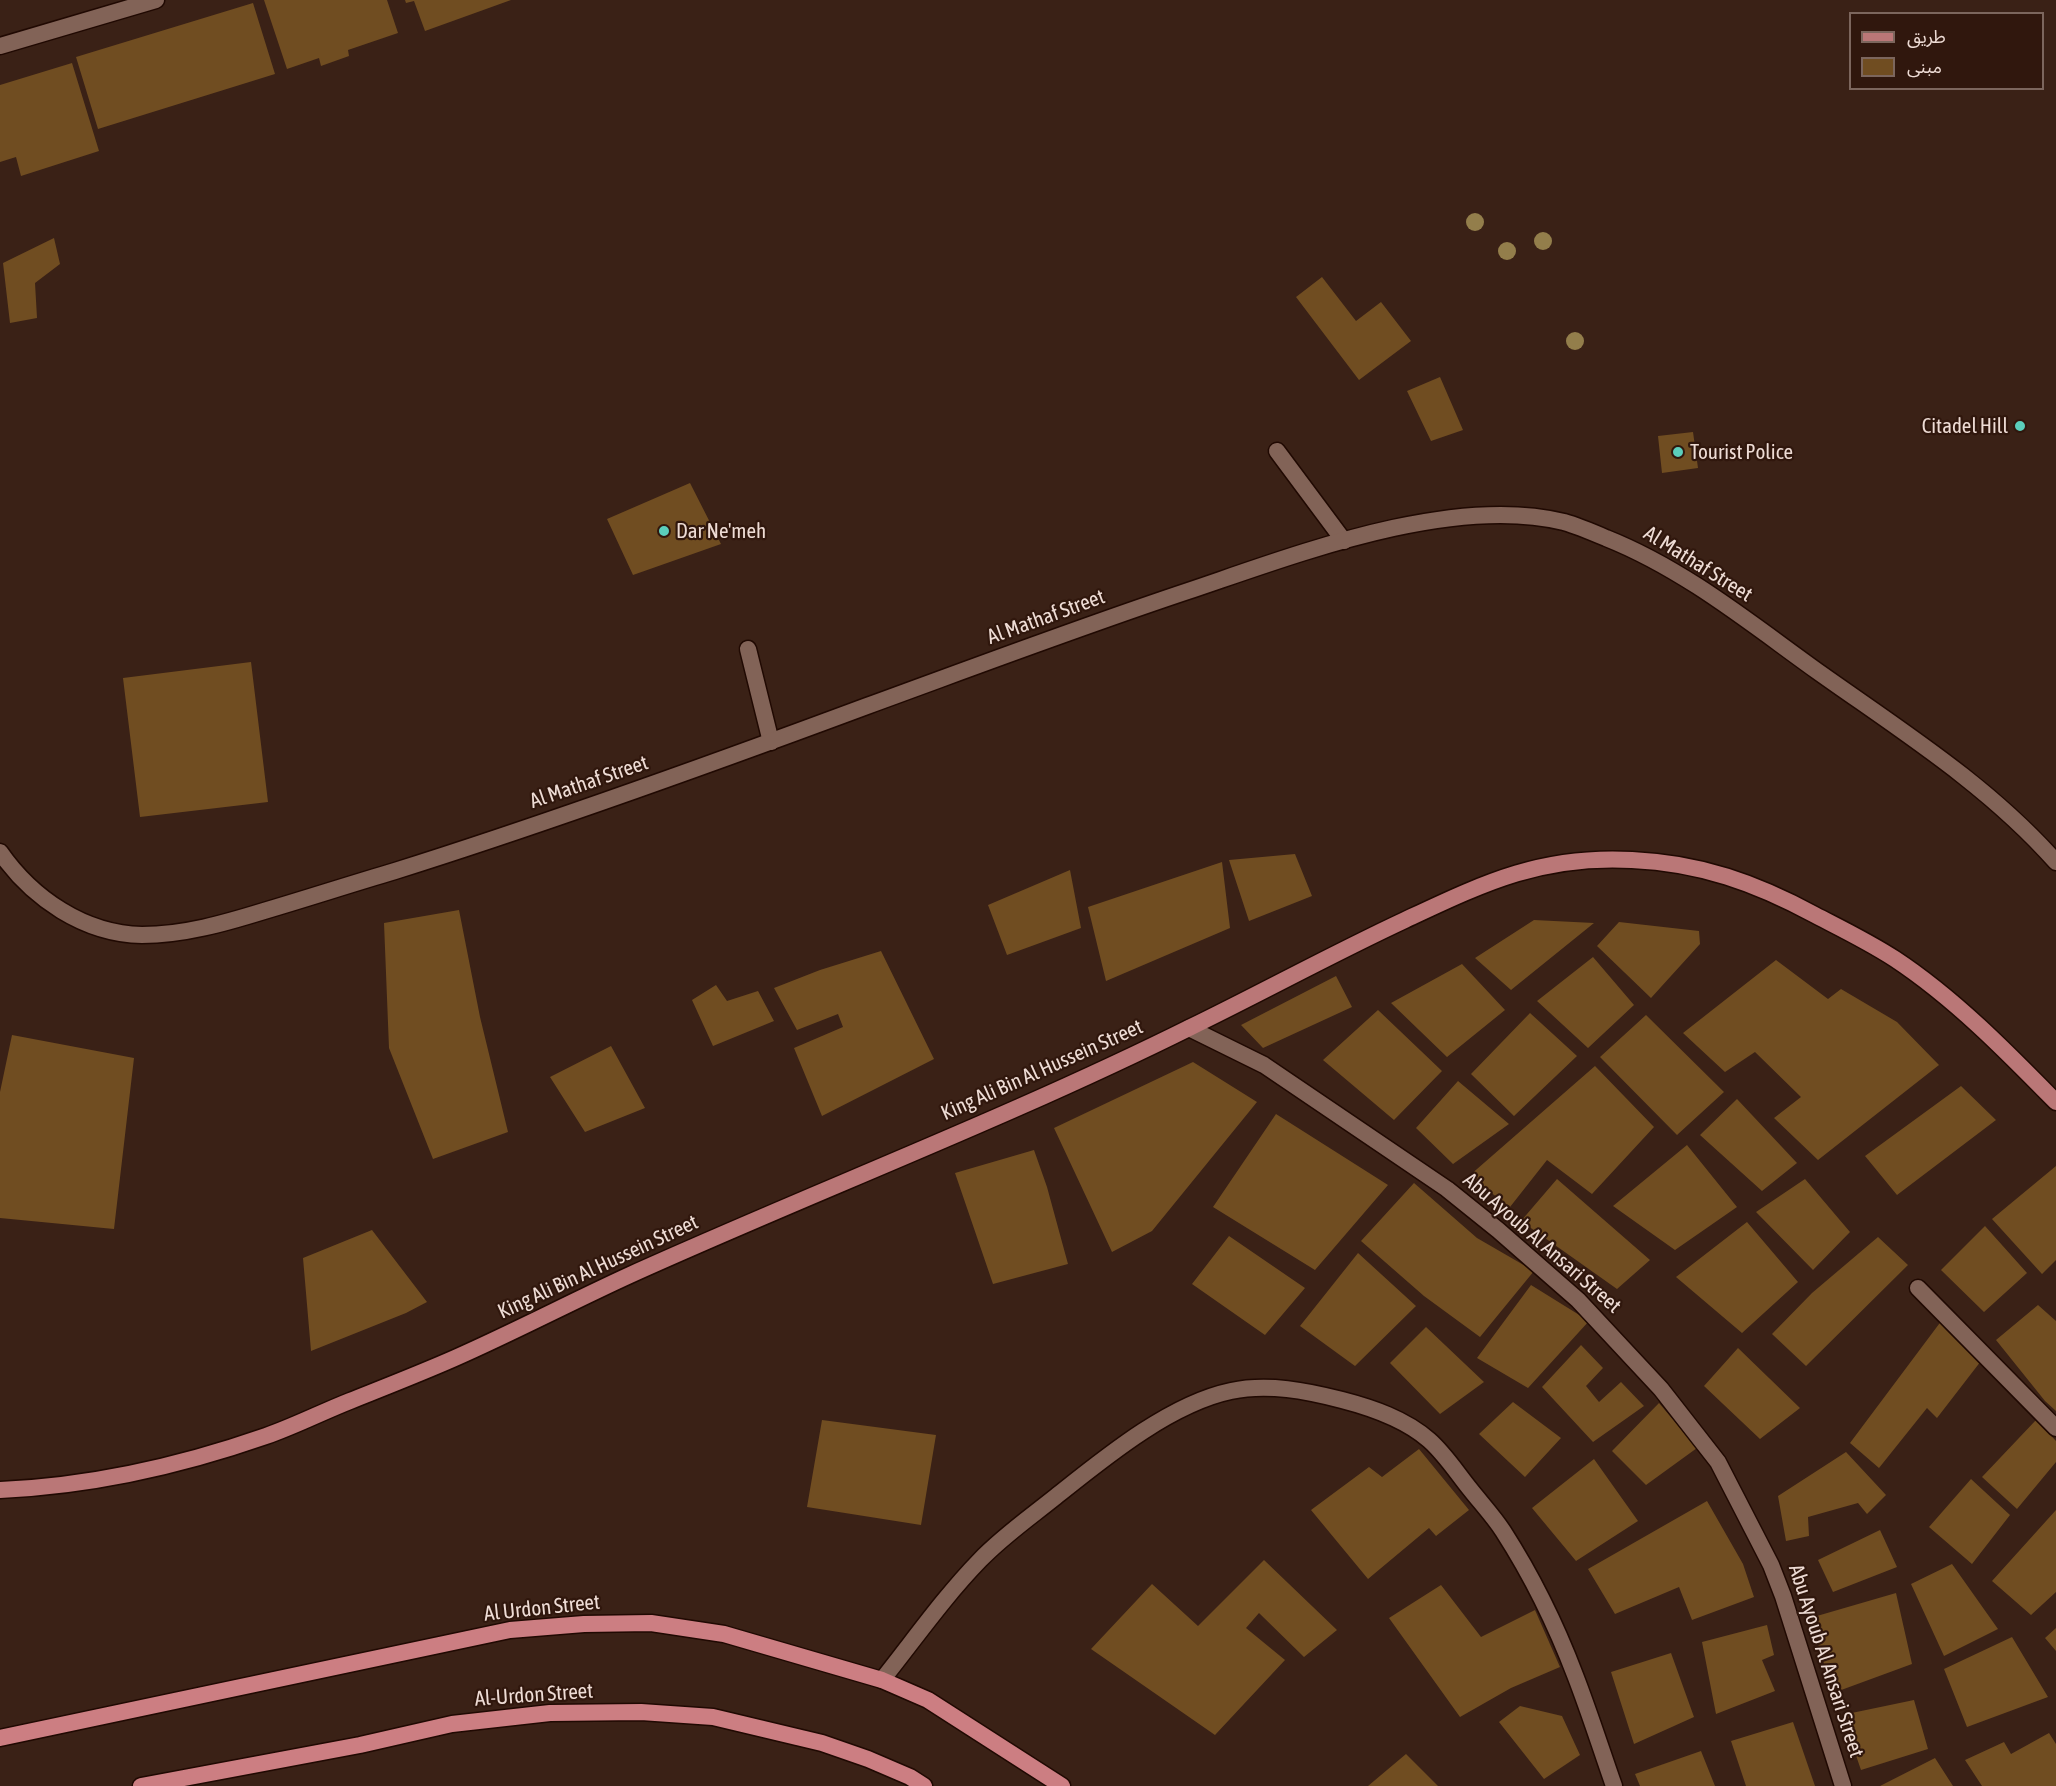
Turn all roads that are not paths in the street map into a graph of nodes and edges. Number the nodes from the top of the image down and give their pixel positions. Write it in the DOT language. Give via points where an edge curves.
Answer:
graph roads {
  1 [pos="156,0"];
  2 [pos="0,46"];
  3 [pos="1277,451"];
  4 [pos="1344,541"];
  5 [pos="748,649"];
  6 [pos="771,742"];
  7 [pos="0,852"];
  8 [pos="2056,862"];
  9 [pos="1189,1028"];
  10 [pos="2056,1102"];
  11 [pos="1918,1288"];
  12 [pos="2056,1428"];
  13 [pos="0,1491"];
  14 [pos="882,1680"];
  15 [pos="0,1738"];
  16 [pos="141,1786"];
  17 [pos="924,1786"];
  18 [pos="1062,1786"];
  19 [pos="1614,1786"];
  20 [pos="1843,1786"];
  1 -- 2 [label="street"];
  3 -- 4 [label="street"];
  4 -- 6 [label="street, Al Mathaf Street" via="1100,621"];
  4 -- 8 [label="street, Al Mathaf Street" via="1424,522 1510,516 1563,522 1630,548 1666,566 1720,602 1949,765 1997,802"];
  5 -- 6 [label="street"];
  6 -- 7 [label="street, Al Mathaf Street" via="489,841 223,923 171,933 137,935 98,928 75,918 52,906"];
  9 -- 10 [label="main road, King Ali Bin Al Hussein Street" via="1479,885 1520,871 1592,859 1662,862 1749,883 1869,942 1934,988"];
  9 -- 13 [label="main road, King Ali Bin Al Hussein Street" via="628,1276 457,1358 269,1435 182,1462 107,1479"];
  9 -- 20 [label="street, Abu Ayoub Al Ansari Street" via="1264,1065 1447,1189 1578,1300 1662,1389 1718,1462 1771,1564"];
  11 -- 12 [label="street"];
  14 -- 15 [label="highway, Al Urdon Street" via="724,1634 651,1623 584,1624 510,1630"];
  14 -- 18 [label="highway, Al Urdon Street" via="928,1700"];
  14 -- 19 [label="street" via="980,1560 1102,1459 1164,1419 1232,1390 1310,1391 1360,1405 1417,1430 1439,1450 1502,1529 1576,1676"];
  16 -- 17 [label="highway, Al-Urdon Street" via="452,1724 550,1713 641,1712 713,1717 822,1743 868,1759"];
}
